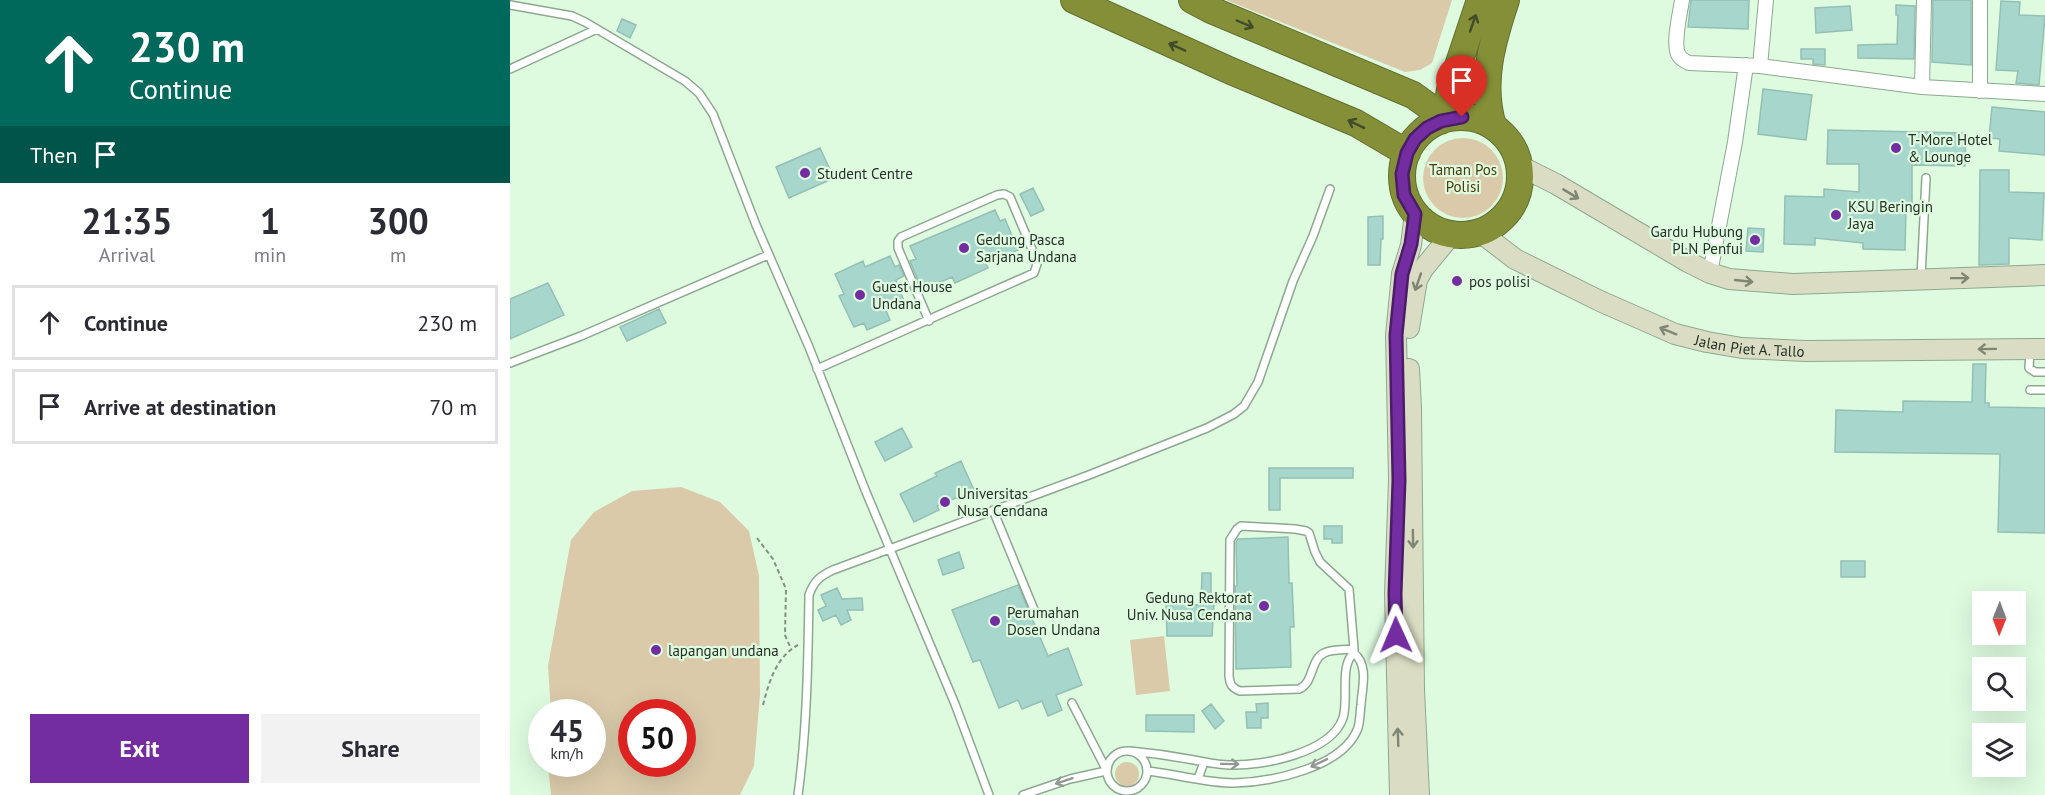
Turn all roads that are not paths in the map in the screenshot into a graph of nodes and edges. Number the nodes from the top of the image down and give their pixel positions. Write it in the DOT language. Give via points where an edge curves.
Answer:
graph roads {
  1 [pos="1074,0"];
  2 [pos="1192,0"];
  3 [pos="1480,0"];
  4 [pos="1506,0"];
  5 [pos="1682,0"];
  6 [pos="1766,0"];
  7 [pos="1924,0"];
  8 [pos="1980,0"];
  9 [pos="510,5"];
  10 [pos="597,29"];
  11 [pos="1753,66"];
  12 [pos="510,69"];
  13 [pos="1922,87"];
  14 [pos="1980,91"];
  15 [pos="2045,94"];
  16 [pos="1443,120"];
  17 [pos="1493,126"];
  18 [pos="1407,153"];
  19 [pos="1520,166"];
  20 [pos="1926,178"];
  21 [pos="1330,189"];
  22 [pos="1415,214"];
  23 [pos="1480,232"];
  24 [pos="1451,235"];
  25 [pos="768,255"];
  26 [pos="1710,273"];
  27 [pos="2045,275"];
  28 [pos="1921,279"];
  29 [pos="929,321"];
  30 [pos="2037,349"];
  31 [pos="510,363"];
  32 [pos="817,369"];
  33 [pos="2045,372"];
  34 [pos="2030,390"];
  35 [pos="2045,390"];
  36 [pos="993,510"];
  37 [pos="890,549"];
  38 [pos="1035,612"];
  39 [pos="1354,651"];
  40 [pos="1072,703"];
  41 [pos="1130,751"];
  42 [pos="1204,762"];
  43 [pos="1106,770"];
  44 [pos="1147,771"];
  45 [pos="1198,779"];
  46 [pos="1137,792"];
  47 [pos="1119,793"];
  48 [pos="798,795"];
  49 [pos="990,795"];
  50 [pos="1023,795"];
  51 [pos="1400,795"];
  52 [pos="1419,795"];
  18 -- 1 [label="highway, one-way" via="1356,123 1231,72"];
  2 -- 16 [label="highway, one-way" via="1413,95"];
  16 -- 3 [label="highway, one-way"];
  4 -- 17 [label="highway" via="1486,82"];
  5 -- 11 [label="street" via="1676,44 1681,59 1689,63"];
  6 -- 11 [label="street"];
  7 -- 13 [label="street"];
  8 -- 14 [label="street"];
  9 -- 10 [label="lane" via="572,16"];
  10 -- 12 [label="lane"];
  10 -- 25 [label="lane" via="699,93 708,105"];
  11 -- 13 [label="street"];
  11 -- 26 [label="street"];
  13 -- 14 [label="street"];
  14 -- 15 [label="street"];
  16 -- 17 [label="highway" via="1462,117"];
  16 -- 18 [label="highway" via="1415,139"];
  17 -- 19 [label="highway" via="1510,144"];
  18 -- 22 [label="highway" via="1402,174 1404,195"];
  19 -- 23 [label="highway" via="1520,187 1512,207 1499,222"];
  19 -- 26 [label="main road, one-way"];
  20 -- 28 [label="lane"];
  21 -- 36 [label="lane" via="1258,382 1244,406 1207,428"];
  22 -- 24 [label="highway" via="1431,227"];
  51 -- 22 [label="main road, one-way" via="1395,594 1399,480 1396,335 1402,274"];
  23 -- 24 [label="highway"];
  30 -- 23 [label="main road, Jalan Piet A. Tallo, one-way" via="1805,351 1707,342 1675,334 1600,301 1515,259"];
  24 -- 52 [label="main road, one-way" via="1417,280 1408,341"];
  25 -- 31 [label="lane"];
  25 -- 32 [label="lane"];
  26 -- 28 [label="main road, one-way" via="1730,279 1794,284"];
  28 -- 27 [label="main road, one-way"];
  29 -- 29 [label="lane" via="1034,273 1037,264 1010,197 997,195 927,224 898,241"];
  29 -- 32 [label="lane"];
  30 -- 33 [label="lane" via="2029,368"];
  32 -- 37 [label="lane"];
  34 -- 35 [label="lane"];
  36 -- 37 [label="lane"];
  36 -- 38 [label="lane"];
  37 -- 48 [label="lane" via="821,576 809,595"];
  37 -- 49 [label="lane"];
  39 -- 39 [label="lane" via="1350,592 1320,562 1309,533 1295,529 1237,529 1230,540 1228,676 1233,689 1299,689 1322,654"];
  42 -- 39 [label="lane, one-way" via="1230,765 1279,758 1325,741 1336,732 1344,714 1345,668"];
  39 -- 45 [label="lane, one-way" via="1363,673 1358,726 1342,750 1284,776 1233,783"];
  40 -- 43 [label="lane"];
  41 -- 42 [label="lane"];
  41 -- 43 [label="lane" via="1114,755"];
  41 -- 44 [label="lane" via="1145,762"];
  42 -- 45 [label="lane"];
  43 -- 47 [label="lane"];
  43 -- 50 [label="lane, one-way"];
  44 -- 45 [label="lane"];
  44 -- 46 [label="lane"];
  46 -- 47 [label="lane"];
}
